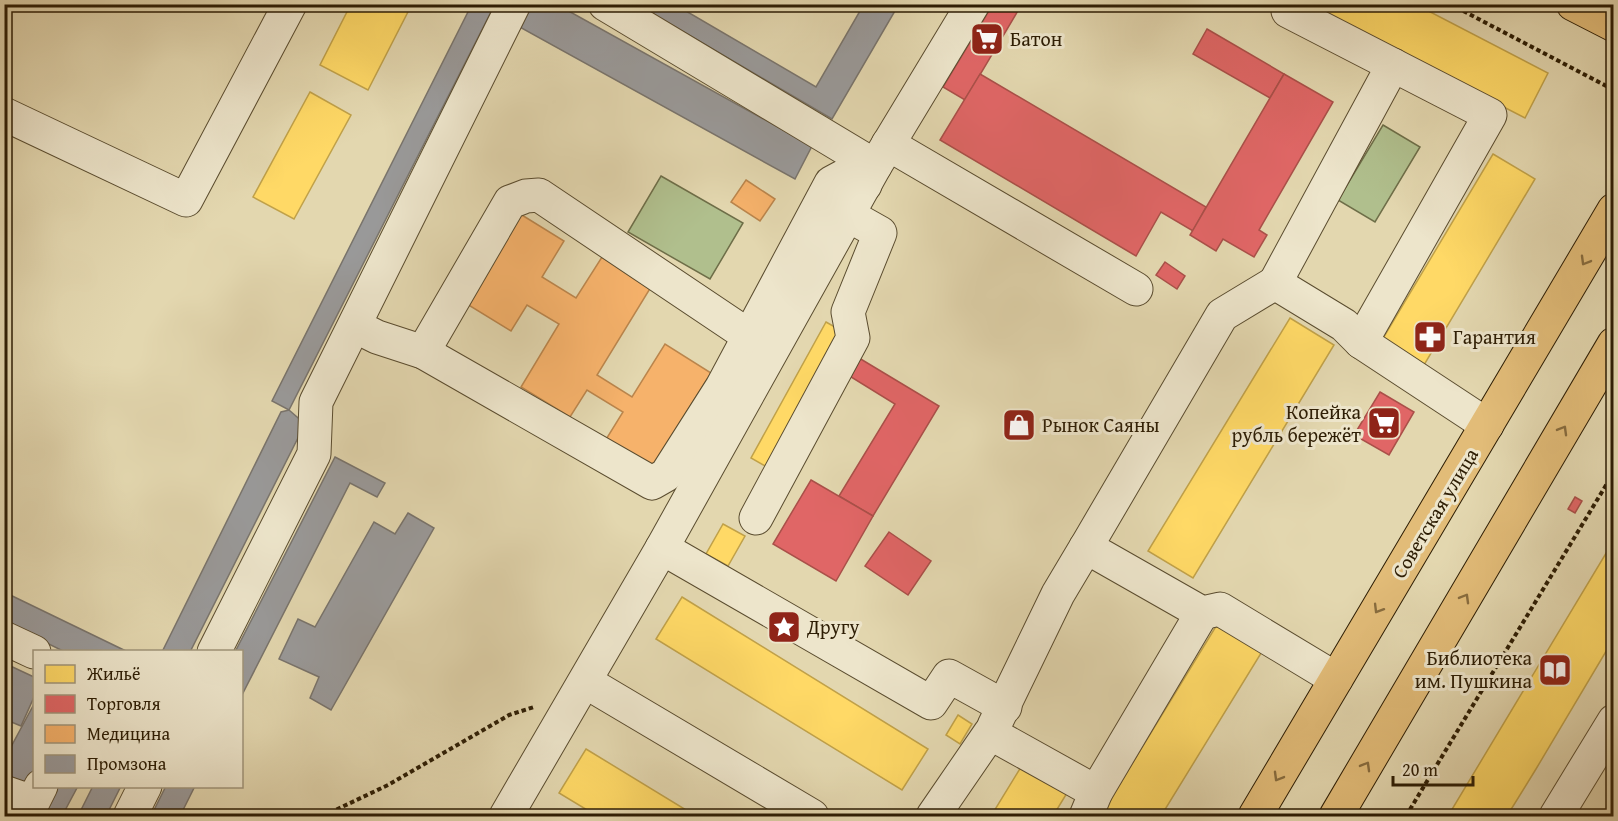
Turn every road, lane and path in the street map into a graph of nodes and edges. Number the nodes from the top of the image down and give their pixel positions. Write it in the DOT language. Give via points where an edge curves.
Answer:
graph roads {
  1 [pos="290,4"];
  2 [pos="514,4"];
  3 [pos="604,4"];
  4 [pos="973,4"];
  5 [pos="1450,4"];
  6 [pos="1573,4"];
  7 [pos="1288,11"];
  8 [pos="1614,25"];
  9 [pos="1393,65"];
  10 [pos="1614,90"];
  11 [pos="4,114"];
  12 [pos="876,165"];
  13 [pos="1614,210"];
  14 [pos="848,215"];
  15 [pos="1275,283"];
  16 [pos="1136,289"];
  17 [pos="355,326"];
  18 [pos="749,336"];
  19 [pos="1360,342"];
  20 [pos="1614,344"];
  21 [pos="423,352"];
  22 [pos="1487,425"];
  23 [pos="1614,472"];
  24 [pos="756,518"];
  25 [pos="1086,547"];
  26 [pos="662,548"];
  27 [pos="1202,613"];
  28 [pos="4,638"];
  29 [pos="215,650"];
  30 [pos="33,652"];
  31 [pos="1336,679"];
  32 [pos="583,687"];
  33 [pos="997,720"];
  34 [pos="1614,721"];
  35 [pos="40,788"];
  36 [pos="144,788"];
  37 [pos="4,792"];
  38 [pos="1091,804"];
  39 [pos="130,816"];
  40 [pos="323,816"];
  41 [pos="506,816"];
  42 [pos="812,816"];
  43 [pos="933,816"];
  44 [pos="1255,816"];
  45 [pos="1336,816"];
  46 [pos="1406,816"];
  47 [pos="1556,816"];
  1 -- 11 [label="lane" via="186,200"];
  2 -- 17 [label="lane"];
  3 -- 12 [label="lane"];
  4 -- 12 [label="lane"];
  5 -- 10 [label="path"];
  6 -- 8 [label="main road"];
  7 -- 9 [label="lane"];
  9 -- 15 [label="lane"];
  9 -- 19 [label="lane" via="1490,115"];
  12 -- 14 [label="lane"];
  12 -- 16 [label="lane"];
  12 -- 18 [label="lane" via="831,183"];
  13 -- 22 [label="main road, Советская улица, one-way"];
  14 -- 24 [label="lane" via="880,233 848,312 853,338"];
  14 -- 26 [label="lane"];
  15 -- 19 [label="lane" via="1344,325"];
  15 -- 25 [label="lane" via="1222,315"];
  17 -- 21 [label="lane"];
  17 -- 29 [label="lane" via="316,402 314,454"];
  18 -- 21 [label="lane" via="666,475 652,483"];
  18 -- 21 [label="lane" via="539,195 510,202"];
  19 -- 22 [label="lane"];
  45 -- 20 [label="main road, one-way"];
  22 -- 31 [label="main road, Советская улица, one-way"];
  23 -- 46 [label="path"];
  25 -- 27 [label="lane"];
  25 -- 33 [label="lane" via="1058,594"];
  26 -- 32 [label="lane"];
  26 -- 33 [label="lane" via="931,703 949,676"];
  27 -- 31 [label="lane" via="1220,609"];
  27 -- 38 [label="lane"];
  28 -- 30 [label="lane"];
  31 -- 44 [label="main road, Советская улица, one-way"];
  32 -- 40 [label="path" via="508,715 388,785"];
  32 -- 41 [label="lane"];
  32 -- 42 [label="lane"];
  33 -- 38 [label="lane"];
  33 -- 43 [label="lane"];
  34 -- 47 [label="lane"];
  35 -- 37 [label="lane" via="33,802"];
  36 -- 39 [label="lane"];
}
